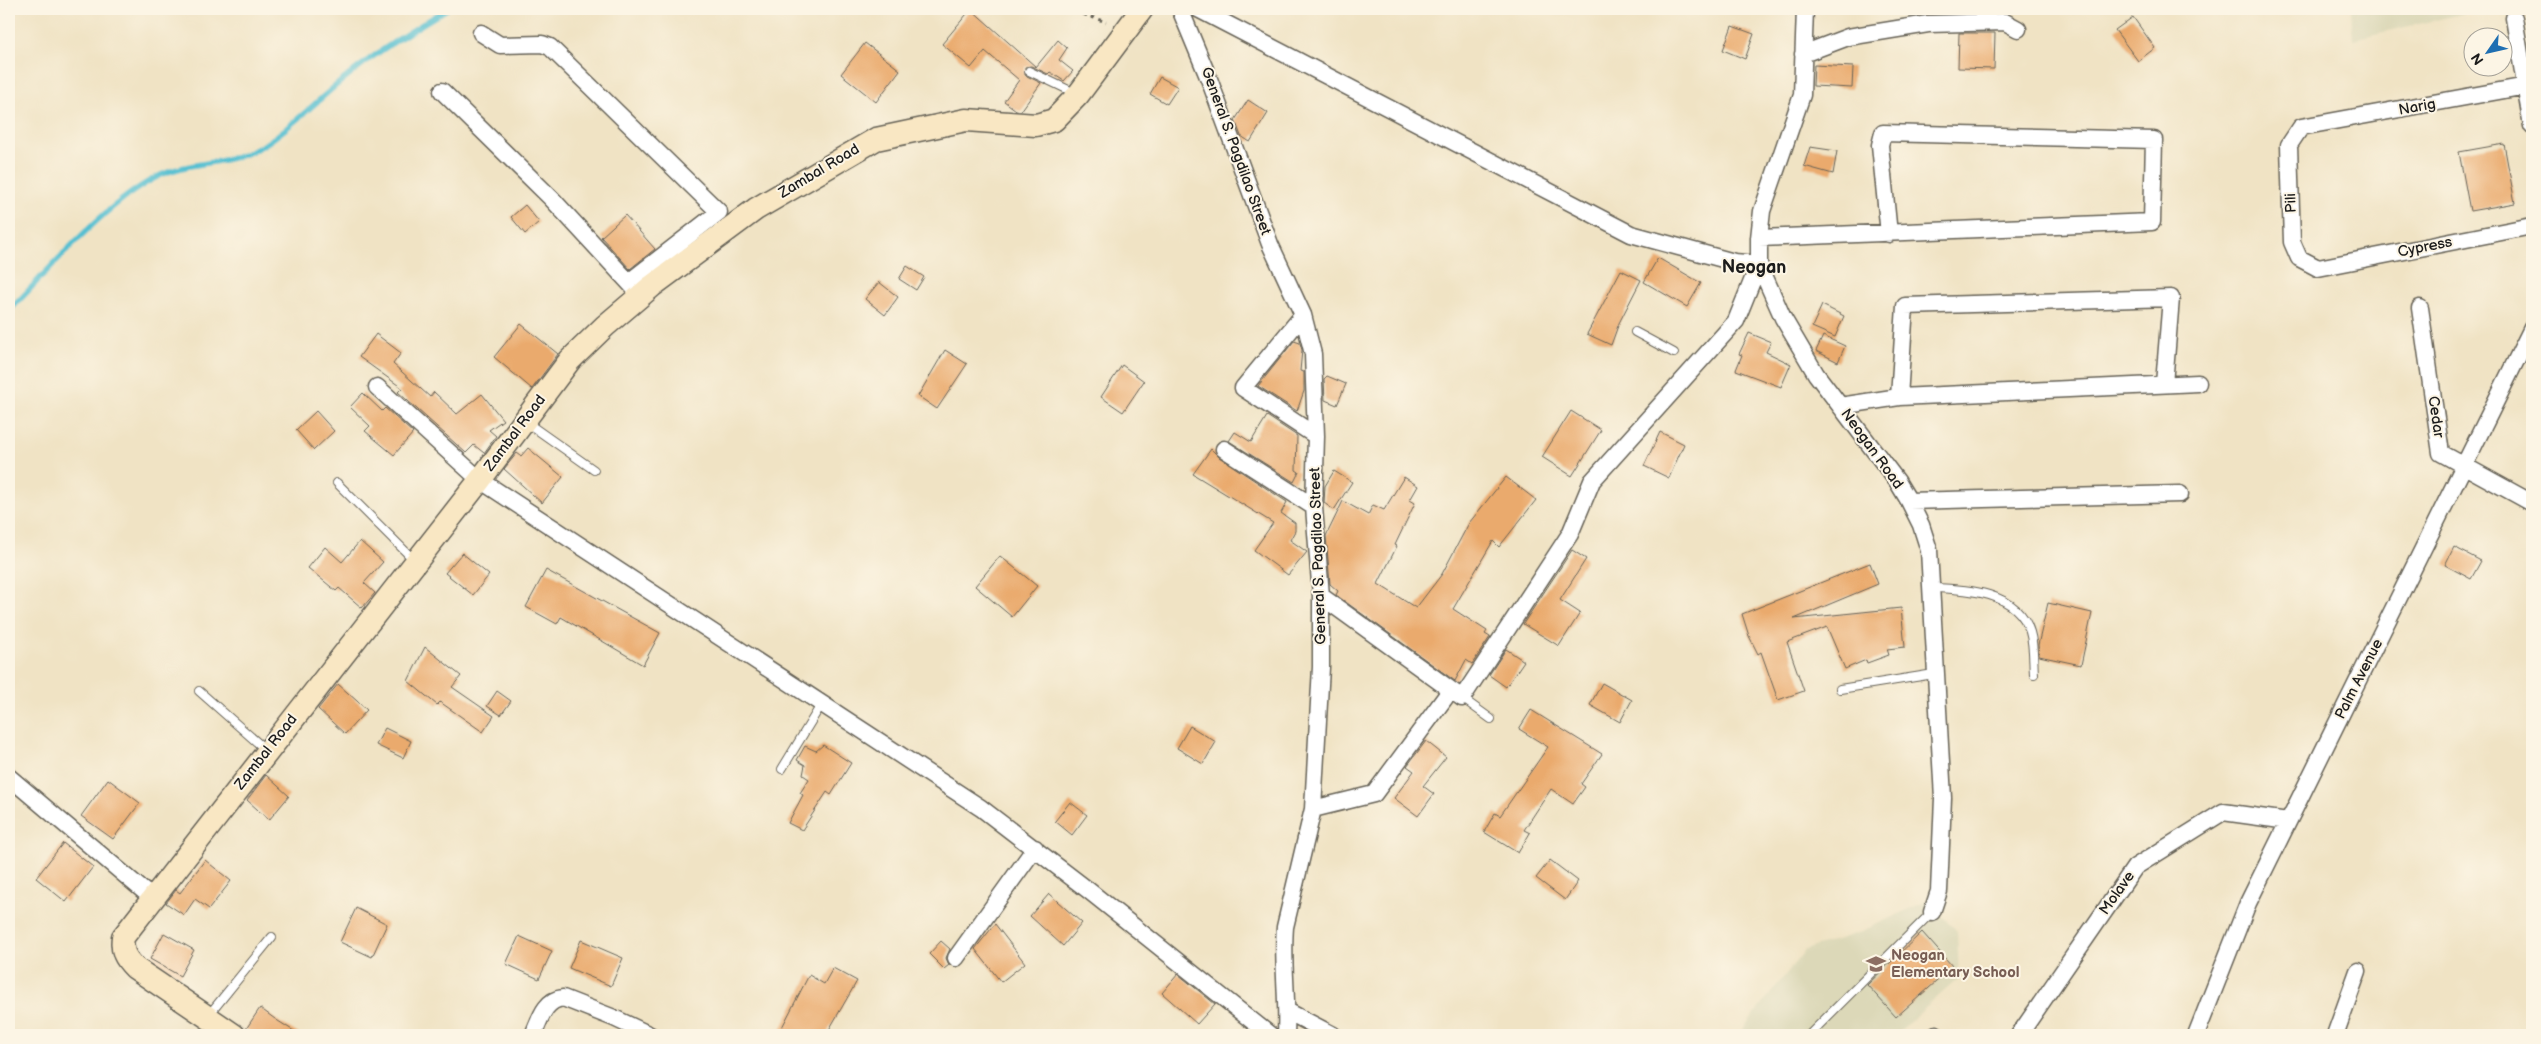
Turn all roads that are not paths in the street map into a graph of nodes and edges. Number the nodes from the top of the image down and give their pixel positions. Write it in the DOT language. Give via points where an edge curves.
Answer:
graph roads {
  1 [pos="1142,9"];
  2 [pos="1180,9"];
  3 [pos="1198,9"];
  4 [pos="1805,9"];
  5 [pos="2514,18"];
  6 [pos="2018,29"];
  7 [pos="481,33"];
  8 [pos="1803,54"];
  9 [pos="1029,71"];
  10 [pos="2529,86"];
  11 [pos="442,91"];
  12 [pos="1078,95"];
  13 [pos="2532,126"];
  14 [pos="2301,128"];
  15 [pos="2532,226"];
  16 [pos="1889,234"];
  17 [pos="1759,238"];
  18 [pos="1759,264"];
  19 [pos="2318,268"];
  20 [pos="635,289"];
  21 [pos="2420,308"];
  22 [pos="1303,315"];
  23 [pos="2532,328"];
  24 [pos="1635,332"];
  25 [pos="1674,353"];
  26 [pos="2198,383"];
  27 [pos="2164,384"];
  28 [pos="377,387"];
  29 [pos="1899,397"];
  30 [pos="1840,406"];
  31 [pos="525,420"];
  32 [pos="1316,436"];
  33 [pos="1224,449"];
  34 [pos="2465,466"];
  35 [pos="594,470"];
  36 [pos="480,480"];
  37 [pos="337,483"];
  38 [pos="2180,494"];
  39 [pos="1909,502"];
  40 [pos="2532,503"];
  41 [pos="1314,507"];
  42 [pos="415,562"];
  43 [pos="1931,588"];
  44 [pos="1321,596"];
  45 [pos="1934,674"];
  46 [pos="2034,674"];
  47 [pos="1840,689"];
  48 [pos="199,691"];
  49 [pos="1456,694"];
  50 [pos="821,705"];
  51 [pos="1490,719"];
  52 [pos="267,751"];
  53 [pos="782,769"];
  54 [pos="9,777"];
  55 [pos="1313,809"];
  56 [pos="2288,822"];
  57 [pos="1035,848"];
  58 [pos="152,898"];
  59 [pos="1932,912"];
  60 [pos="272,938"];
  61 [pos="956,958"];
  62 [pos="2358,971"];
  63 [pos="1288,1011"];
  64 [pos="207,1018"];
  65 [pos="234,1035"];
  66 [pos="533,1035"];
  67 [pos="650,1035"];
  68 [pos="1270,1035"];
  69 [pos="1286,1035"];
  70 [pos="1332,1035"];
  71 [pos="1809,1035"];
  72 [pos="2019,1035"];
  73 [pos="2196,1035"];
  74 [pos="2335,1035"];
  1 -- 12 [label="street, Zambal Road"];
  2 -- 22 [label="street, General S. Pagdilao Street" via="1270,244"];
  3 -- 18 [label="street" via="1631,234 1734,262"];
  4 -- 8 [label="street, Neogan Road"];
  5 -- 10 [label="street"];
  6 -- 8 [label="street" via="2005,22 1928,24 1848,38"];
  7 -- 20 [label="street" via="500,46 542,44 550,47 719,212"];
  8 -- 17 [label="street, Neogan Road" via="1802,95 1762,211"];
  9 -- 12 [label="lane"];
  10 -- 13 [label="street"];
  10 -- 14 [label="street, Narig"];
  11 -- 20 [label="street" via="552,199"];
  12 -- 20 [label="street, Zambal Road" via="1048,123 966,120 876,139 756,209"];
  14 -- 19 [label="street, Pili" via="2290,145 2292,242 2299,258"];
  15 -- 19 [label="street, Cypress"];
  16 -- 16 [label="street" via="2152,222 2154,140 1883,133 1880,145"];
  16 -- 17 [label="street"];
  17 -- 18 [label="street, Neogan Road"];
  18 -- 30 [label="street, Neogan Road" via="1796,343"];
  18 -- 49 [label="street" via="1736,321 1592,481 1570,534"];
  20 -- 31 [label="street, Zambal Road" via="570,360"];
  21 -- 34 [label="street, Cedar" via="2441,453"];
  22 -- 32 [label="street, General S. Pagdilao Street" via="1313,354"];
  22 -- 32 [label="street" via="1243,388"];
  23 -- 34 [label="street, Palm Avenue"];
  24 -- 25 [label="lane"];
  26 -- 27 [label="street"];
  27 -- 29 [label="street"];
  27 -- 29 [label="street" via="2171,298 1905,306"];
  28 -- 36 [label="street"];
  29 -- 30 [label="street"];
  30 -- 39 [label="street, Neogan Road" via="1897,481"];
  31 -- 35 [label="lane"];
  31 -- 36 [label="street, Zambal Road"];
  32 -- 41 [label="street, General S. Pagdilao Street"];
  33 -- 41 [label="street"];
  34 -- 40 [label="street, Cedar"];
  34 -- 56 [label="street, Palm Avenue"];
  36 -- 42 [label="street, Zambal Road"];
  36 -- 50 [label="street"];
  37 -- 42 [label="lane"];
  38 -- 39 [label="street"];
  39 -- 43 [label="street, Neogan Road" via="1921,524 1929,550"];
  41 -- 44 [label="street, General S. Pagdilao Street"];
  42 -- 52 [label="street, Zambal Road"];
  43 -- 45 [label="street, Neogan Road"];
  43 -- 46 [label="lane" via="1963,589 2002,599 2020,615 2030,631"];
  44 -- 49 [label="street"];
  44 -- 55 [label="street, General S. Pagdilao Street" via="1321,667"];
  45 -- 47 [label="lane"];
  45 -- 59 [label="street, Neogan Road" via="1943,798 1939,892"];
  48 -- 52 [label="lane"];
  49 -- 51 [label="lane"];
  49 -- 55 [label="street" via="1374,794"];
  50 -- 53 [label="lane"];
  50 -- 57 [label="street" via="981,808"];
  52 -- 58 [label="street, Zambal Road"];
  54 -- 58 [label="street"];
  55 -- 63 [label="street, General S. Pagdilao Street" via="1285,926"];
  56 -- 72 [label="street, Molave" via="2223,812 2135,867"];
  56 -- 73 [label="street, Palm Avenue" via="2248,903"];
  57 -- 61 [label="street"];
  57 -- 68 [label="street"];
  58 -- 64 [label="street, Zambal Road" via="123,937 121,948 135,968"];
  59 -- 71 [label="lane"];
  60 -- 64 [label="lane"];
  62 -- 74 [label="street"];
  63 -- 69 [label="street, General S. Pagdilao Street"];
  63 -- 70 [label="street"];
  64 -- 65 [label="street, Zambal Road"];
  66 -- 67 [label="street" via="548,1003 562,998"];
}
